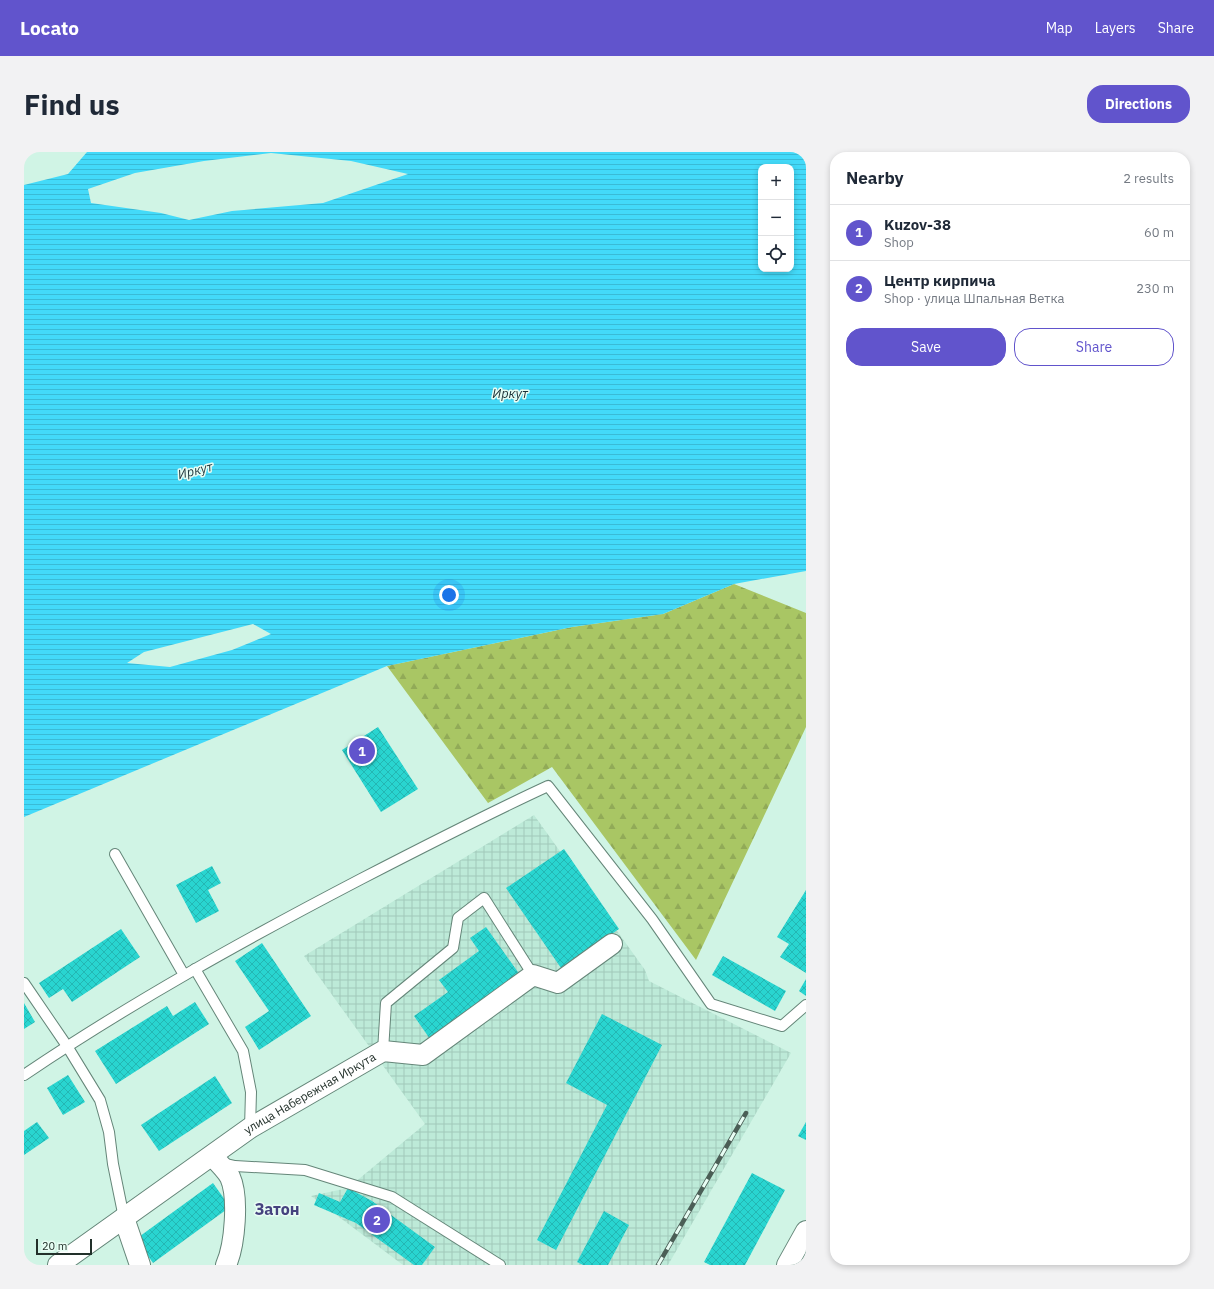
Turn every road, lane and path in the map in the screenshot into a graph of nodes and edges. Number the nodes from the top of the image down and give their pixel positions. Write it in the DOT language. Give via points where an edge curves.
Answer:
graph roads {
  1 [pos="115,854"];
  2 [pos="612,944"];
  3 [pos="195,970"];
  4 [pos="184,975"];
  5 [pos="533,975"];
  6 [pos="24,983"];
  7 [pos="806,1005"];
  8 [pos="67,1046"];
  9 [pos="383,1051"];
  10 [pos="24,1075"];
  11 [pos="250,1128"];
  12 [pos="215,1159"];
  13 [pos="124,1218"];
  14 [pos="806,1231"];
  15 [pos="58,1265"];
  16 [pos="140,1265"];
  17 [pos="226,1265"];
  18 [pos="500,1265"];
  19 [pos="787,1265"];
  1 -- 4 [label="lane"];
  2 -- 5 [label="street" via="558,983"];
  3 -- 4 [label="lane"];
  3 -- 7 [label="lane" via="274,925 482,817 548,786 652,919 711,1004 782,1026"];
  3 -- 11 [label="lane" via="243,1051 251,1092"];
  4 -- 8 [label="lane"];
  5 -- 9 [label="street, улица Набережная Иркута" via="423,1055"];
  5 -- 9 [label="lane" via="484,898 458,918 453,948 386,1003"];
  6 -- 8 [label="lane"];
  8 -- 10 [label="lane"];
  8 -- 13 [label="lane" via="100,1100 109,1132"];
  9 -- 11 [label="street, улица Набережная Иркута"];
  11 -- 12 [label="street, улица Набережная Иркута"];
  12 -- 13 [label="street, улица Набережная Иркута"];
  12 -- 17 [label="street" via="229,1176 234,1192 230,1255"];
  12 -- 18 [label="lane" via="235,1166 305,1170 392,1197"];
  13 -- 15 [label="street, улица Набережная Иркута"];
  13 -- 16 [label="street"];
  14 -- 19 [label="street"];
}
